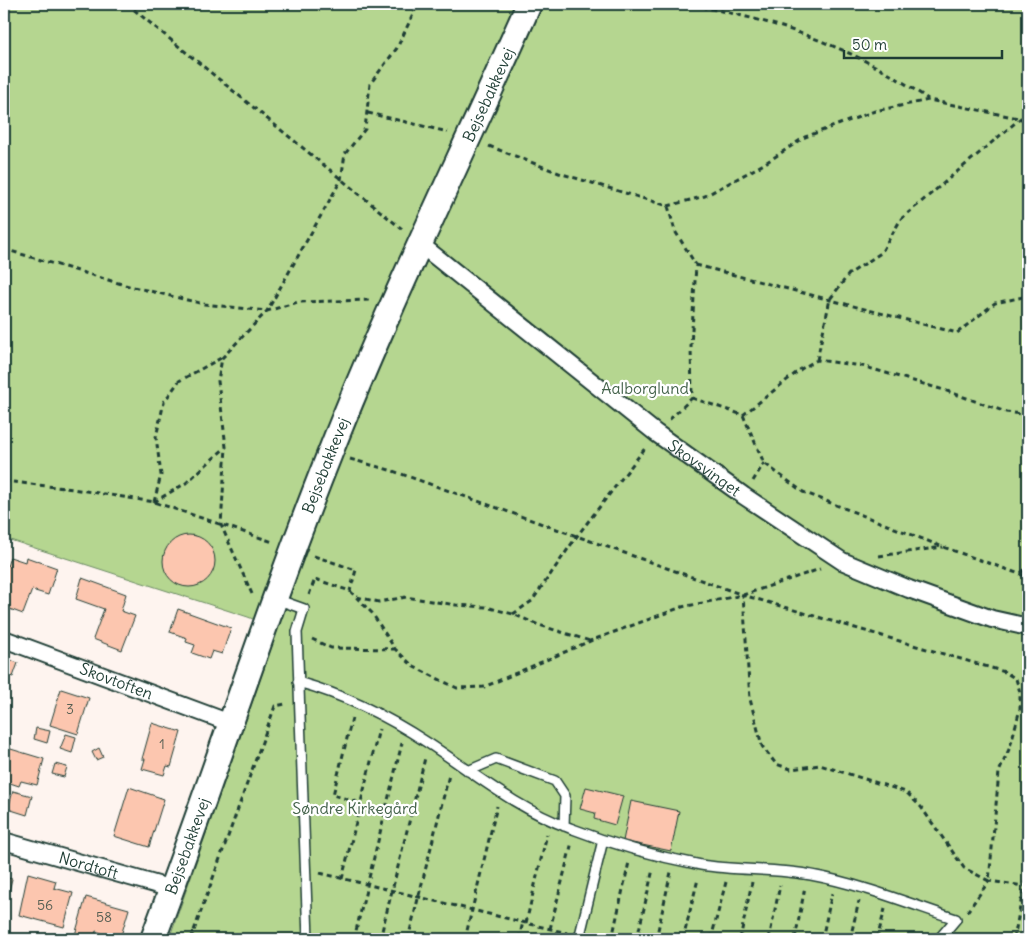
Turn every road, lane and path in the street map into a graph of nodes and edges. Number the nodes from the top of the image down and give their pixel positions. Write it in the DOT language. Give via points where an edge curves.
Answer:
graph roads {
  1 [pos="127,4"];
  2 [pos="418,4"];
  3 [pos="529,4"];
  4 [pos="704,4"];
  5 [pos="711,4"];
  6 [pos="706,8"];
  7 [pos="929,100"];
  8 [pos="1028,112"];
  9 [pos="368,113"];
  10 [pos="1021,118"];
  11 [pos="1028,120"];
  12 [pos="470,138"];
  13 [pos="341,180"];
  14 [pos="668,206"];
  15 [pos="420,244"];
  16 [pos="4,249"];
  17 [pos="696,266"];
  18 [pos="1028,296"];
  19 [pos="830,299"];
  20 [pos="395,301"];
  21 [pos="267,311"];
  22 [pos="222,358"];
  23 [pos="817,360"];
  24 [pos="692,398"];
  25 [pos="1028,414"];
  26 [pos="743,415"];
  27 [pos="656,433"];
  28 [pos="226,447"];
  29 [pos="330,453"];
  30 [pos="4,481"];
  31 [pos="154,502"];
  32 [pos="221,525"];
  33 [pos="577,536"];
  34 [pos="943,547"];
  35 [pos="294,549"];
  36 [pos="842,561"];
  37 [pos="1028,567"];
  38 [pos="1021,573"];
  39 [pos="1028,577"];
  40 [pos="350,591"];
  41 [pos="743,595"];
  42 [pos="356,597"];
  43 [pos="276,599"];
  44 [pos="304,609"];
  45 [pos="513,614"];
  46 [pos="268,621"];
  47 [pos="1028,627"];
  48 [pos="297,632"];
  49 [pos="4,639"];
  50 [pos="590,640"];
  51 [pos="395,649"];
  52 [pos="298,682"];
  53 [pos="356,702"];
  54 [pos="299,703"];
  55 [pos="382,716"];
  56 [pos="230,722"];
  57 [pos="405,729"];
  58 [pos="428,743"];
  59 [pos="452,760"];
  60 [pos="468,770"];
  61 [pos="501,793"];
  62 [pos="360,803"];
  63 [pos="550,820"];
  64 [pos="564,826"];
  65 [pos="575,830"];
  66 [pos="603,840"];
  67 [pos="4,841"];
  68 [pos="632,847"];
  69 [pos="657,854"];
  70 [pos="674,858"];
  71 [pos="1028,864"];
  72 [pos="701,865"];
  73 [pos="730,867"];
  74 [pos="755,869"];
  75 [pos="305,870"];
  76 [pos="783,872"];
  77 [pos="808,874"];
  78 [pos="342,878"];
  79 [pos="835,880"];
  80 [pos="989,881"];
  81 [pos="366,884"];
  82 [pos="1024,886"];
  83 [pos="862,888"];
  84 [pos="172,889"];
  85 [pos="392,890"];
  86 [pos="419,897"];
  87 [pos="888,897"];
  88 [pos="472,910"];
  89 [pos="956,919"];
  90 [pos="524,923"];
  91 [pos="551,929"];
  92 [pos="580,938"];
  93 [pos="153,939"];
  94 [pos="191,939"];
  95 [pos="308,939"];
  96 [pos="354,939"];
  97 [pos="380,939"];
  98 [pos="408,939"];
  99 [pos="465,939"];
  100 [pos="519,939"];
  101 [pos="550,939"];
  102 [pos="612,939"];
  103 [pos="637,939"];
  104 [pos="656,939"];
  105 [pos="683,939"];
  106 [pos="711,939"];
  107 [pos="740,939"];
  108 [pos="769,939"];
  109 [pos="795,939"];
  110 [pos="822,939"];
  111 [pos="850,939"];
  112 [pos="877,939"];
  113 [pos="939,939"];
  114 [pos="1014,939"];
  1 -- 13 [label="path"];
  2 -- 9 [label="path" via="397,48 370,84"];
  3 -- 12 [label="street, Bejsebakkevej"];
  4 -- 6 [label="path"];
  5 -- 6 [label="path"];
  6 -- 7 [label="path" via="759,19 831,45 897,77"];
  7 -- 10 [label="path"];
  7 -- 14 [label="path" via="875,110 805,138 704,196"];
  8 -- 10 [label="path"];
  9 -- 12 [label="path"];
  9 -- 13 [label="path" via="365,129 345,154"];
  10 -- 11 [label="path"];
  10 -- 19 [label="path" via="901,219 881,253 849,274"];
  12 -- 14 [label="path" via="559,173"];
  12 -- 15 [label="street, Bejsebakkevej"];
  13 -- 15 [label="path"];
  13 -- 21 [label="path"];
  14 -- 17 [label="path" via="675,232"];
  15 -- 20 [label="street, Bejsebakkevej"];
  15 -- 27 [label="street, Skovsvinget"];
  16 -- 21 [label="path" via="125,285 204,304"];
  17 -- 19 [label="path"];
  17 -- 24 [label="path" via="691,346"];
  18 -- 19 [label="path" via="994,303 957,333"];
  19 -- 23 [label="path"];
  20 -- 21 [label="path" via="298,302"];
  20 -- 29 [label="street, Bejsebakkevej"];
  21 -- 22 [label="path"];
  22 -- 28 [label="path" via="218,381"];
  22 -- 31 [label="path" via="179,381 164,402 156,436 161,475"];
  23 -- 25 [label="path" via="862,366 1006,412"];
  23 -- 26 [label="path"];
  24 -- 26 [label="path"];
  24 -- 27 [label="path"];
  26 -- 34 [label="path" via="764,463 803,492"];
  27 -- 33 [label="path"];
  27 -- 36 [label="street, Skovsvinget"];
  28 -- 31 [label="path" via="186,483"];
  28 -- 32 [label="path"];
  29 -- 33 [label="path" via="393,470"];
  29 -- 35 [label="street, Bejsebakkevej"];
  30 -- 31 [label="path"];
  31 -- 32 [label="path"];
  32 -- 35 [label="path"];
  32 -- 46 [label="path"];
  33 -- 41 [label="path"];
  33 -- 45 [label="path" via="532,601"];
  34 -- 36 [label="path"];
  34 -- 38 [label="path"];
  35 -- 40 [label="path" via="356,570"];
  35 -- 43 [label="street, Bejsebakkevej"];
  36 -- 41 [label="path"];
  36 -- 47 [label="street, Skovsvinget" via="983,616"];
  37 -- 38 [label="path"];
  38 -- 39 [label="path"];
  40 -- 42 [label="path"];
  40 -- 44 [label="path" via="315,579"];
  41 -- 50 [label="path" via="682,607"];
  41 -- 80 [label="path" via="750,699 762,746 776,764 791,769 820,765 906,792 964,868"];
  41 -- 80 [label="path" via="1005,672 1016,679 1020,708 1010,747 999,772"];
  42 -- 45 [label="path" via="379,602 406,597 486,606"];
  42 -- 51 [label="path" via="372,613"];
  43 -- 44 [label="lane"];
  43 -- 46 [label="street, Bejsebakkevej"];
  44 -- 48 [label="lane"];
  45 -- 50 [label="path"];
  46 -- 56 [label="street, Bejsebakkevej"];
  48 -- 51 [label="path" via="331,648"];
  48 -- 52 [label="lane"];
  49 -- 56 [label="street, Skovtoften"];
  50 -- 51 [label="path" via="484,688 457,688 414,667"];
  52 -- 53 [label="lane" via="329,690"];
  52 -- 54 [label="lane"];
  53 -- 55 [label="lane"];
  53 -- 62 [label="path" via="333,795"];
  54 -- 75 [label="lane"];
  54 -- 94 [label="path" via="274,706"];
  55 -- 57 [label="lane"];
  55 -- 62 [label="path"];
  56 -- 84 [label="street, Bejsebakkevej"];
  57 -- 58 [label="lane"];
  57 -- 81 [label="path"];
  58 -- 59 [label="lane"];
  58 -- 85 [label="path"];
  59 -- 60 [label="lane"];
  59 -- 86 [label="path"];
  60 -- 61 [label="lane"];
  60 -- 64 [label="lane" via="496,759 556,781 565,796"];
  61 -- 63 [label="lane"];
  61 -- 88 [label="path"];
  62 -- 78 [label="path"];
  63 -- 64 [label="lane"];
  63 -- 90 [label="path"];
  64 -- 65 [label="lane"];
  65 -- 66 [label="lane"];
  65 -- 91 [label="path"];
  66 -- 68 [label="lane"];
  66 -- 92 [label="lane"];
  67 -- 84 [label="street, Nordtoft"];
  68 -- 69 [label="lane"];
  68 -- 102 [label="path"];
  69 -- 70 [label="lane"];
  69 -- 103 [label="path"];
  70 -- 72 [label="lane"];
  70 -- 104 [label="path"];
  71 -- 82 [label="path"];
  72 -- 73 [label="lane"];
  72 -- 105 [label="path"];
  73 -- 74 [label="lane"];
  73 -- 106 [label="path"];
  74 -- 76 [label="lane"];
  74 -- 107 [label="path"];
  75 -- 78 [label="path"];
  75 -- 95 [label="lane"];
  76 -- 77 [label="lane"];
  76 -- 108 [label="path"];
  77 -- 79 [label="lane"];
  77 -- 109 [label="path"];
  78 -- 81 [label="path"];
  79 -- 83 [label="lane"];
  79 -- 110 [label="path"];
  80 -- 82 [label="path"];
  80 -- 89 [label="path" via="970,911"];
  81 -- 85 [label="path"];
  81 -- 96 [label="path"];
  82 -- 114 [label="path"];
  83 -- 87 [label="lane"];
  83 -- 111 [label="path"];
  84 -- 93 [label="street, Bejsebakkevej"];
  85 -- 86 [label="path"];
  85 -- 97 [label="path"];
  86 -- 88 [label="path"];
  86 -- 98 [label="path"];
  87 -- 89 [label="lane"];
  87 -- 112 [label="path"];
  88 -- 90 [label="path"];
  88 -- 99 [label="path"];
  89 -- 113 [label="lane"];
  90 -- 91 [label="path"];
  90 -- 100 [label="path"];
  91 -- 92 [label="path"];
  91 -- 101 [label="path"];
}
